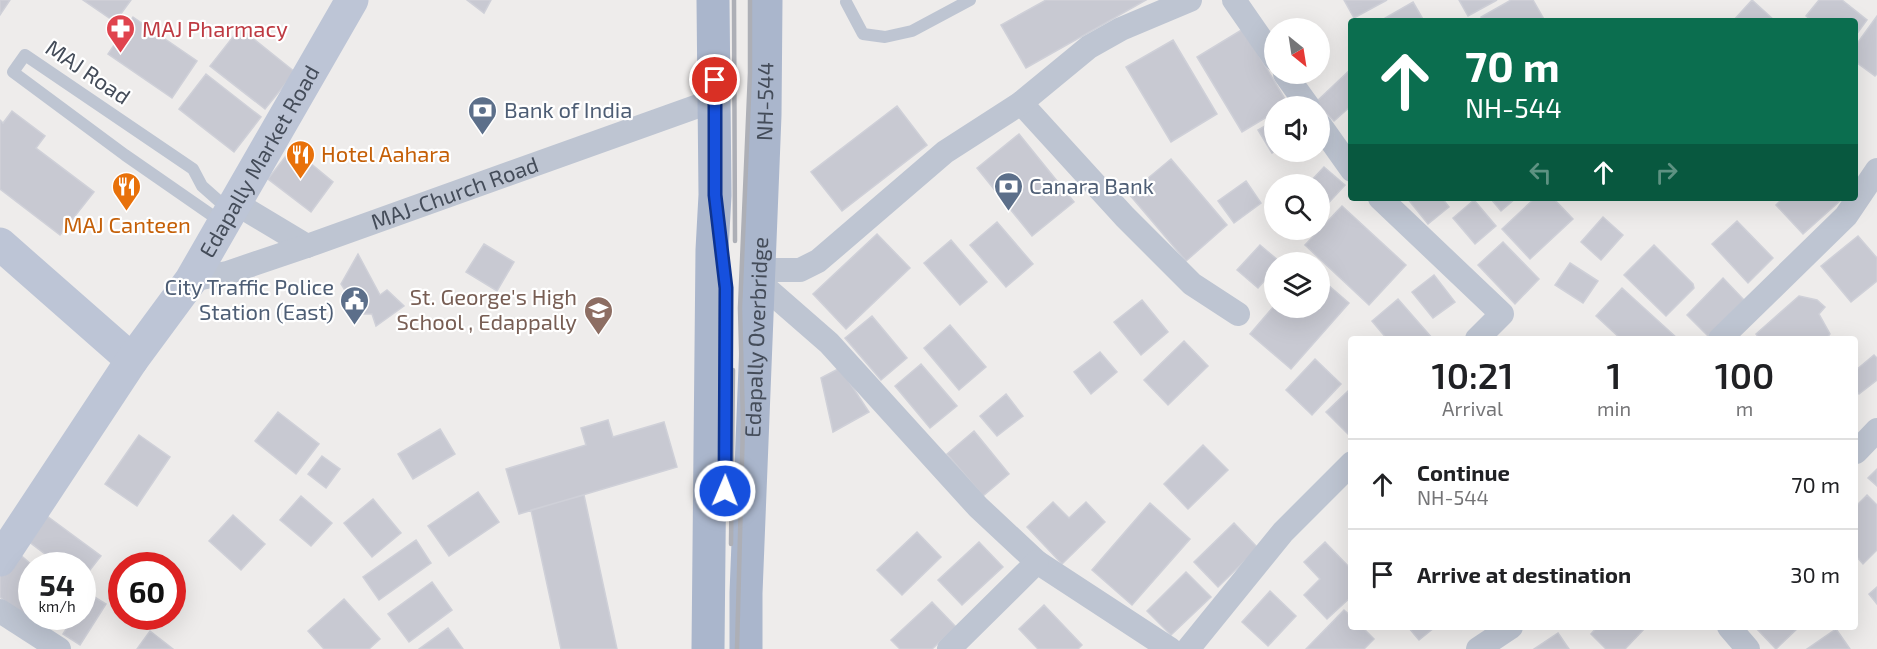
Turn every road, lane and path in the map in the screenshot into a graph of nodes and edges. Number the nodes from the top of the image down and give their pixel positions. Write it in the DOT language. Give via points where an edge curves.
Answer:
graph roads {
  1 [pos="352,0"];
  2 [pos="713,0"];
  3 [pos="766,0"];
  4 [pos="970,0"];
  5 [pos="1190,0"];
  6 [pos="1234,0"];
  7 [pos="846,2"];
  8 [pos="1264,43"];
  9 [pos="716,100"];
  10 [pos="1021,103"];
  11 [pos="1330,138"];
  12 [pos="1348,164"];
  13 [pos="1877,170"];
  14 [pos="715,195"];
  15 [pos="1858,198"];
  16 [pos="1383,201"];
  17 [pos="1856,201"];
  18 [pos="760,204"];
  19 [pos="230,213"];
  20 [pos="0,244"];
  21 [pos="307,246"];
  22 [pos="766,279"];
  23 [pos="191,280"];
  24 [pos="1238,314"];
  25 [pos="1480,336"];
  26 [pos="1723,336"];
  27 [pos="132,360"];
  28 [pos="1877,430"];
  29 [pos="1858,450"];
  30 [pos="1348,468"];
  31 [pos="0,560"];
  32 [pos="1037,562"];
  33 [pos="0,611"];
  34 [pos="1506,630"];
  35 [pos="1732,630"];
  36 [pos="59,649"];
  37 [pos="708,649"];
  38 [pos="723,649"];
  39 [pos="746,649"];
  40 [pos="758,649"];
  41 [pos="949,649"];
  42 [pos="1170,649"];
  43 [pos="1188,649"];
  44 [pos="1478,649"];
  45 [pos="1748,649"];
  1 -- 19 [label="street, Edapally Market Road"];
  2 -- 9 [label="main road"];
  3 -- 18 [label="main road, NH-544"];
  4 -- 7 [label="lane" via="912,31 885,37 862,34"];
  5 -- 10 [label="street" via="1089,47"];
  6 -- 8 [label="street"];
  9 -- 14 [label="main road"];
  9 -- 21 [label="street, MAJ-Church Road"];
  10 -- 22 [label="street" via="945,152 818,261"];
  10 -- 24 [label="street" via="1192,284"];
  11 -- 12 [label="street"];
  13 -- 15 [label="street"];
  14 -- 37 [label="main road"];
  14 -- 38 [label="main road, Edapally Overbridge" via="726,288"];
  16 -- 25 [label="street" via="1502,314"];
  17 -- 26 [label="street" via="1846,216"];
  18 -- 22 [label="main road" via="766,228"];
  18 -- 39 [label="main road, Edapally Overbridge"];
  19 -- 19 [label="lane, MAJ Road" via="125,155 13,72 26,55 193,170 202,186"];
  19 -- 21 [label="street"];
  19 -- 23 [label="street, Edapally Market Road"];
  20 -- 27 [label="street"];
  21 -- 23 [label="street, MAJ-Church Road" via="227,273"];
  22 -- 32 [label="street" via="978,507"];
  22 -- 40 [label="main road"];
  23 -- 27 [label="street, Edapally Market Road"];
  27 -- 31 [label="street, Edapally Market Road"];
  28 -- 29 [label="street"];
  30 -- 43 [label="street" via="1283,532"];
  32 -- 41 [label="street"];
  32 -- 42 [label="street"];
  33 -- 36 [label="street"];
  34 -- 44 [label="street"];
  35 -- 45 [label="street"];
}
